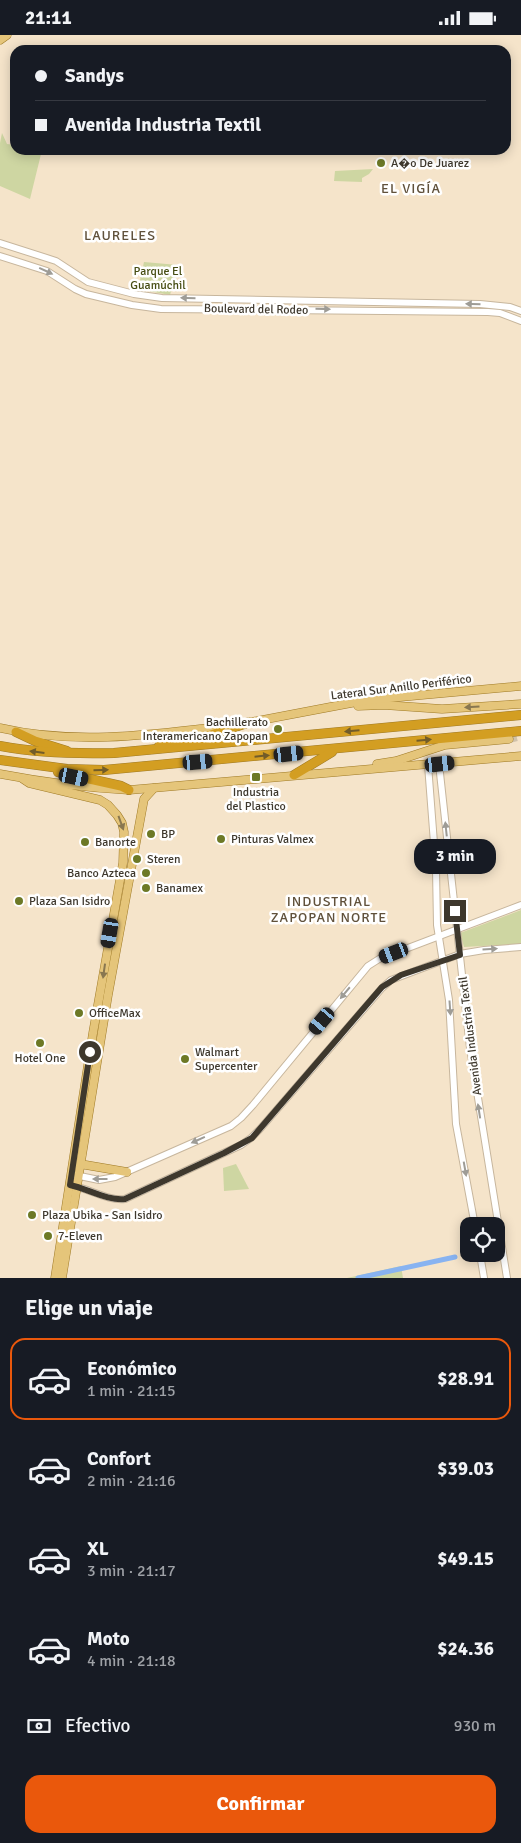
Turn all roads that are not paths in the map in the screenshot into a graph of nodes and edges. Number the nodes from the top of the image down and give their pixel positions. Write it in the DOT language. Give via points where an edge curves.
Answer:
graph roads {
  1 [pos="7,35"];
  2 [pos="0,41"];
  3 [pos="0,243"];
  4 [pos="0,256"];
  5 [pos="88,282"];
  6 [pos="86,294"];
  7 [pos="521,311"];
  8 [pos="521,321"];
  9 [pos="521,686"];
  10 [pos="521,704"];
  11 [pos="335,705"];
  12 [pos="519,715"];
  13 [pos="250,722"];
  14 [pos="0,728"];
  15 [pos="16,732"];
  16 [pos="516,734"];
  17 [pos="0,746"];
  18 [pos="343,748"];
  19 [pos="152,750"];
  20 [pos="74,754"];
  21 [pos="521,756"];
  22 [pos="0,760"];
  23 [pos="440,764"];
  24 [pos="26,765"];
  25 [pos="428,765"];
  26 [pos="361,771"];
  27 [pos="0,774"];
  28 [pos="294,775"];
  29 [pos="23,779"];
  30 [pos="154,789"];
  31 [pos="129,790"];
  32 [pos="521,905"];
  33 [pos="457,930"];
  34 [pos="438,937"];
  35 [pos="521,947"];
  36 [pos="460,955"];
  37 [pos="443,959"];
  38 [pos="104,994"];
  39 [pos="80,1164"];
  40 [pos="127,1172"];
  41 [pos="75,1175"];
  42 [pos="74,1186"];
  43 [pos="473,1217"];
  44 [pos="481,1262"];
  45 [pos="56,1278"];
  46 [pos="62,1278"];
  47 [pos="484,1278"];
  48 [pos="507,1278"];
  1 -- 2 [label="main road"];
  3 -- 5 [label="street, Boulevard del Rodeo" via="56,261"];
  4 -- 6 [label="street, Boulevard del Rodeo, one-way" via="47,271"];
  5 -- 6 [label="street"];
  7 -- 5 [label="street, Boulevard del Rodeo, one-way" via="480,304 162,298"];
  6 -- 8 [label="street, Boulevard del Rodeo, one-way" via="161,309 488,312"];
  9 -- 11 [label="main road, Lateral Sur Anillo Periférico"];
  10 -- 11 [label="main road, one-way" via="442,709"];
  11 -- 13 [label="main road, Lateral Sur Anillo Periférico"];
  12 -- 19 [label="highway, one-way"];
  13 -- 15 [label="main road, Lateral Sur Anillo Periférico" via="99,737"];
  13 -- 19 [label="highway" via="208,736 176,740"];
  14 -- 15 [label="main road, Lateral Sur Anillo Periférico"];
  15 -- 20 [label="highway"];
  18 -- 16 [label="highway, one-way"];
  16 -- 26 [label="main road" via="445,745"];
  20 -- 17 [label="highway, one-way"];
  24 -- 18 [label="highway, one-way" via="104,770"];
  18 -- 28 [label="highway" via="328,753"];
  19 -- 20 [label="highway"];
  21 -- 23 [label="main road"];
  22 -- 24 [label="highway"];
  23 -- 25 [label="main road"];
  33 -- 23 [label="street, Avenida Industria Textil, one-way"];
  24 -- 31 [label="highway" via="121,785"];
  25 -- 26 [label="main road"];
  25 -- 34 [label="street, Avenida Industria Textil"];
  26 -- 28 [label="main road"];
  27 -- 29 [label="main road"];
  28 -- 30 [label="main road"];
  29 -- 31 [label="main road"];
  29 -- 38 [label="main road, one-way" via="100,800 114,810 122,823 123,863"];
  30 -- 31 [label="main road"];
  30 -- 38 [label="main road" via="144,799"];
  32 -- 33 [label="street"];
  33 -- 34 [label="street"];
  33 -- 36 [label="street, Avenida Industria Textil"];
  34 -- 37 [label="street, Avenida Industria Textil"];
  34 -- 40 [label="street, one-way" via="368,966 231,1126"];
  36 -- 35 [label="street, one-way"];
  36 -- 37 [label="street"];
  48 -- 36 [label="street, Avenida Industria Textil, one-way" via="476,1089"];
  37 -- 42 [label="street" via="401,975 382,987 252,1138 125,1199 112,1199"];
  37 -- 43 [label="street, Avenida Industria Textil, one-way" via="449,1000 456,1125"];
  38 -- 39 [label="main road"];
  38 -- 41 [label="main road"];
  39 -- 40 [label="main road"];
  39 -- 41 [label="main road"];
  40 -- 41 [label="street, one-way" via="107,1179"];
  41 -- 42 [label="main road"];
  42 -- 45 [label="main road"];
  42 -- 46 [label="main road"];
  44 -- 47 [label="street"];
}
